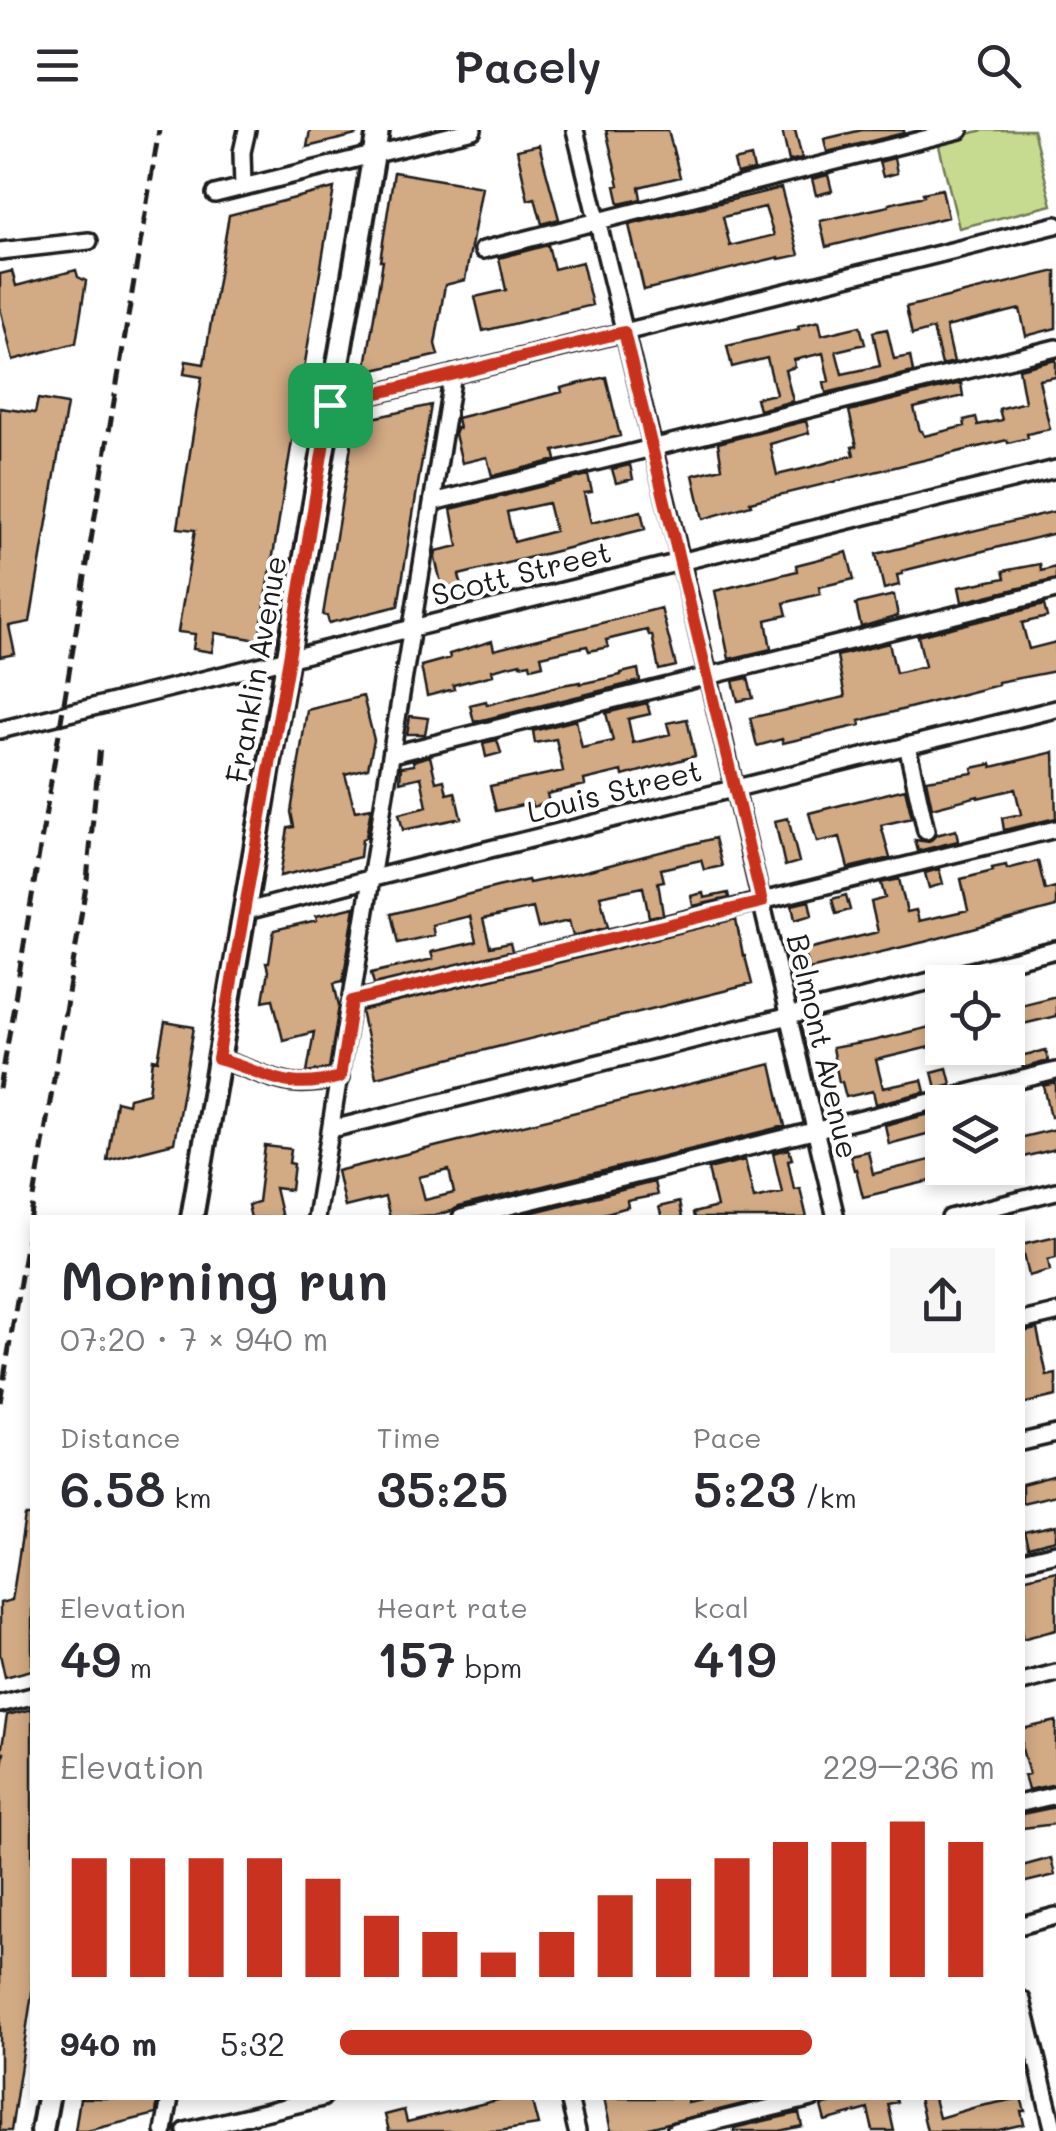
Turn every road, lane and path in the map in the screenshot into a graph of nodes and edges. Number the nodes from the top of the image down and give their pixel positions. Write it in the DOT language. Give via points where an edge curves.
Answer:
graph roads {
  1 [pos="247,130"];
  2 [pos="378,130"];
  3 [pos="473,130"];
  4 [pos="575,130"];
  5 [pos="960,130"];
  6 [pos="374,154"];
  7 [pos="243,187"];
  8 [pos="215,194"];
  9 [pos="596,220"];
  10 [pos="1056,225"];
  11 [pos="89,241"];
  12 [pos="482,250"];
  13 [pos="0,251"];
  14 [pos="624,332"];
  15 [pos="1056,348"];
  16 [pos="453,374"];
  17 [pos="330,405"];
  18 [pos="652,448"];
  19 [pos="1056,469"];
  20 [pos="433,502"];
  21 [pos="681,561"];
  22 [pos="1056,590"];
  23 [pos="413,628"];
  24 [pos="289,658"];
  25 [pos="708,675"];
  26 [pos="1056,709"];
  27 [pos="0,730"];
  28 [pos="907,745"];
  29 [pos="393,754"];
  30 [pos="734,789"];
  31 [pos="1056,829"];
  32 [pos="926,831"];
  33 [pos="373,878"];
  34 [pos="762,902"];
  35 [pos="243,912"];
  36 [pos="1056,950"];
  37 [pos="352,1001"];
  38 [pos="788,1016"];
  39 [pos="218,1059"];
  40 [pos="1056,1071"];
  41 [pos="340,1077"];
  42 [pos="332,1129"];
  43 [pos="816,1130"];
  44 [pos="1056,1191"];
  45 [pos="192,1215"];
  46 [pos="317,1215"];
  47 [pos="473,1215"];
  48 [pos="835,1215"];
  49 [pos="962,1215"];
  50 [pos="1056,1313"];
  51 [pos="1025,1320"];
  52 [pos="1056,1434"];
  53 [pos="1025,1441"];
  54 [pos="1056,1553"];
  55 [pos="1025,1560"];
  56 [pos="1056,1674"];
  57 [pos="1025,1681"];
  58 [pos="30,1696"];
  59 [pos="0,1704"];
  60 [pos="1056,1795"];
  61 [pos="1025,1802"];
  62 [pos="1056,1916"];
  63 [pos="1025,1924"];
  64 [pos="1028,2044"];
  65 [pos="48,2100"];
  66 [pos="170,2100"];
  67 [pos="314,2100"];
  68 [pos="569,2100"];
  69 [pos="804,2100"];
  70 [pos="42,2131"];
  71 [pos="164,2131"];
  72 [pos="186,2131"];
  73 [pos="577,2131"];
  74 [pos="676,2131"];
  75 [pos="1054,2131"];
  1 -- 7 [label="street"];
  2 -- 6 [label="main road, Franklin Avenue"];
  3 -- 6 [label="street"];
  4 -- 9 [label="street, Belmont Avenue"];
  5 -- 9 [label="street"];
  6 -- 7 [label="street"];
  6 -- 17 [label="main road, Franklin Avenue"];
  7 -- 8 [label="street"];
  9 -- 12 [label="street"];
  9 -- 14 [label="street, Belmont Avenue"];
  10 -- 14 [label="street"];
  11 -- 13 [label="street"];
  14 -- 16 [label="street"];
  14 -- 18 [label="street, Belmont Avenue"];
  15 -- 18 [label="street"];
  16 -- 17 [label="street"];
  16 -- 20 [label="street"];
  17 -- 24 [label="main road, Franklin Avenue"];
  18 -- 20 [label="street"];
  18 -- 21 [label="street, Belmont Avenue"];
  19 -- 21 [label="street, Scott Street"];
  20 -- 23 [label="street"];
  21 -- 23 [label="street, Scott Street"];
  21 -- 25 [label="street, Belmont Avenue"];
  22 -- 25 [label="street"];
  23 -- 24 [label="street, Scott Street"];
  23 -- 29 [label="street"];
  24 -- 27 [label="street, Scott Street"];
  24 -- 35 [label="main road, Franklin Avenue"];
  25 -- 29 [label="street"];
  25 -- 30 [label="street, Belmont Avenue"];
  26 -- 28 [label="street, Louis Street"];
  28 -- 30 [label="street, Louis Street"];
  28 -- 32 [label="street"];
  29 -- 33 [label="street"];
  30 -- 33 [label="street, Louis Street"];
  30 -- 34 [label="street, Belmont Avenue"];
  31 -- 34 [label="street"];
  33 -- 35 [label="street, Louis Street"];
  33 -- 37 [label="street"];
  34 -- 37 [label="street"];
  34 -- 38 [label="street, Belmont Avenue"];
  35 -- 39 [label="main road, Franklin Avenue"];
  36 -- 38 [label="street"];
  37 -- 41 [label="street"];
  38 -- 42 [label="street"];
  38 -- 43 [label="street, Belmont Avenue"];
  39 -- 41 [label="street" via="289,1084"];
  39 -- 45 [label="main road, Franklin Avenue"];
  40 -- 43 [label="street"];
  41 -- 42 [label="street"];
  42 -- 46 [label="street"];
  43 -- 47 [label="street"];
  43 -- 48 [label="street, Belmont Avenue"];
  44 -- 49 [label="street"];
  50 -- 51 [label="street"];
  52 -- 53 [label="street"];
  54 -- 55 [label="street"];
  56 -- 57 [label="street"];
  58 -- 59 [label="street"];
  60 -- 61 [label="street"];
  62 -- 63 [label="street"];
  64 -- 75 [label="street"];
  65 -- 70 [label="main road"];
  66 -- 71 [label="street"];
  67 -- 72 [label="street"];
  68 -- 73 [label="street"];
  69 -- 74 [label="street"];
}
